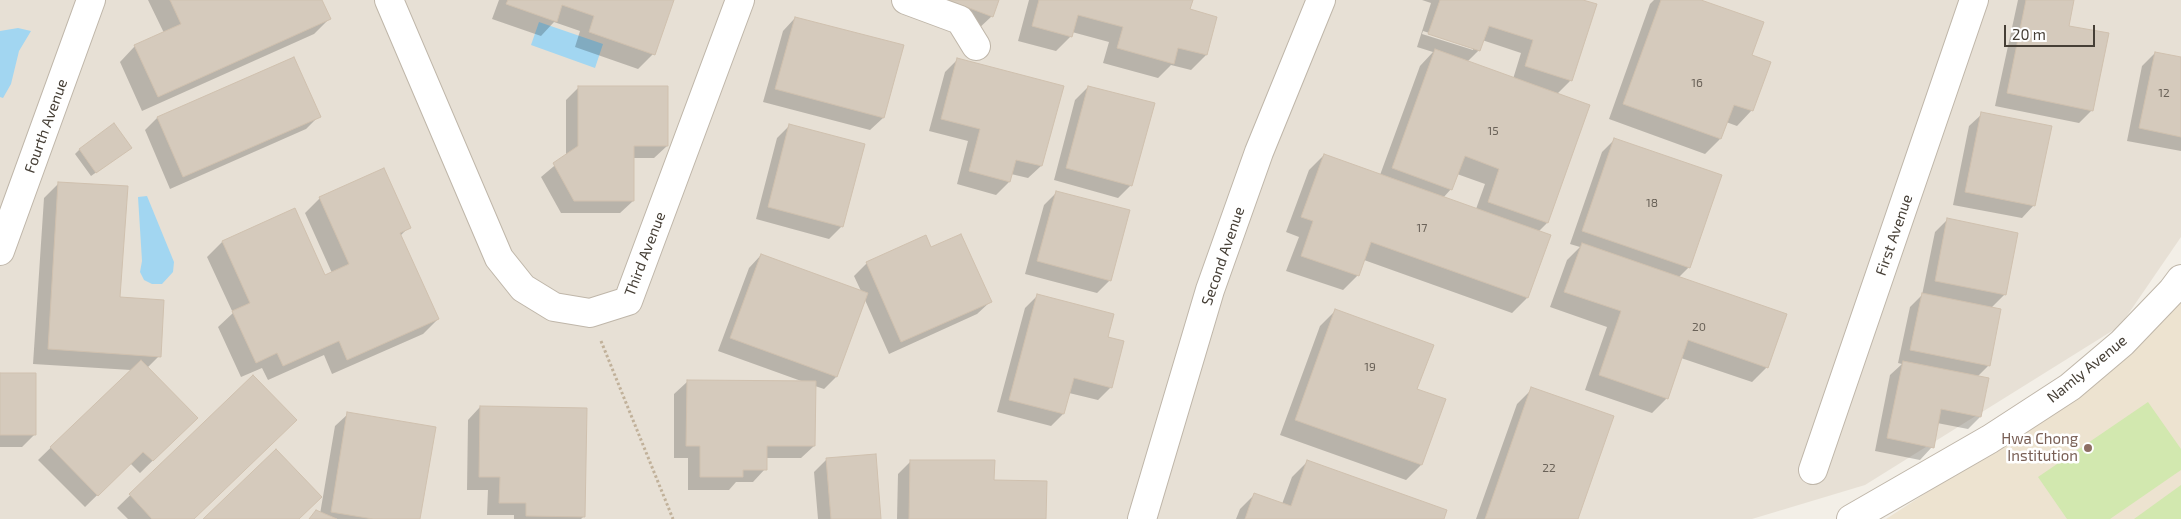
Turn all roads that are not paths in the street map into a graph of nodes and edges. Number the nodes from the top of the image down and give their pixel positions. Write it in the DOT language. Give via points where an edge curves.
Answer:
graph roads {
  1 [pos="91,0"];
  2 [pos="389,0"];
  3 [pos="740,0"];
  4 [pos="906,0"];
  5 [pos="1321,0"];
  6 [pos="1974,0"];
  7 [pos="976,46"];
  8 [pos="0,251"];
  9 [pos="2181,279"];
  10 [pos="1814,470"];
  11 [pos="1142,519"];
  12 [pos="1851,519"];
  1 -- 8 [label="street, Fourth Avenue"];
  2 -- 3 [label="street, Third Avenue" via="499,258 523,288 554,307 590,312 628,301"];
  4 -- 7 [label="street" via="960,20"];
  5 -- 11 [label="street, Second Avenue" via="1259,152 1210,290"];
  6 -- 10 [label="street, First Avenue"];
  9 -- 12 [label="street, Namly Avenue" via="2122,343 2070,387 1990,439"];
}
